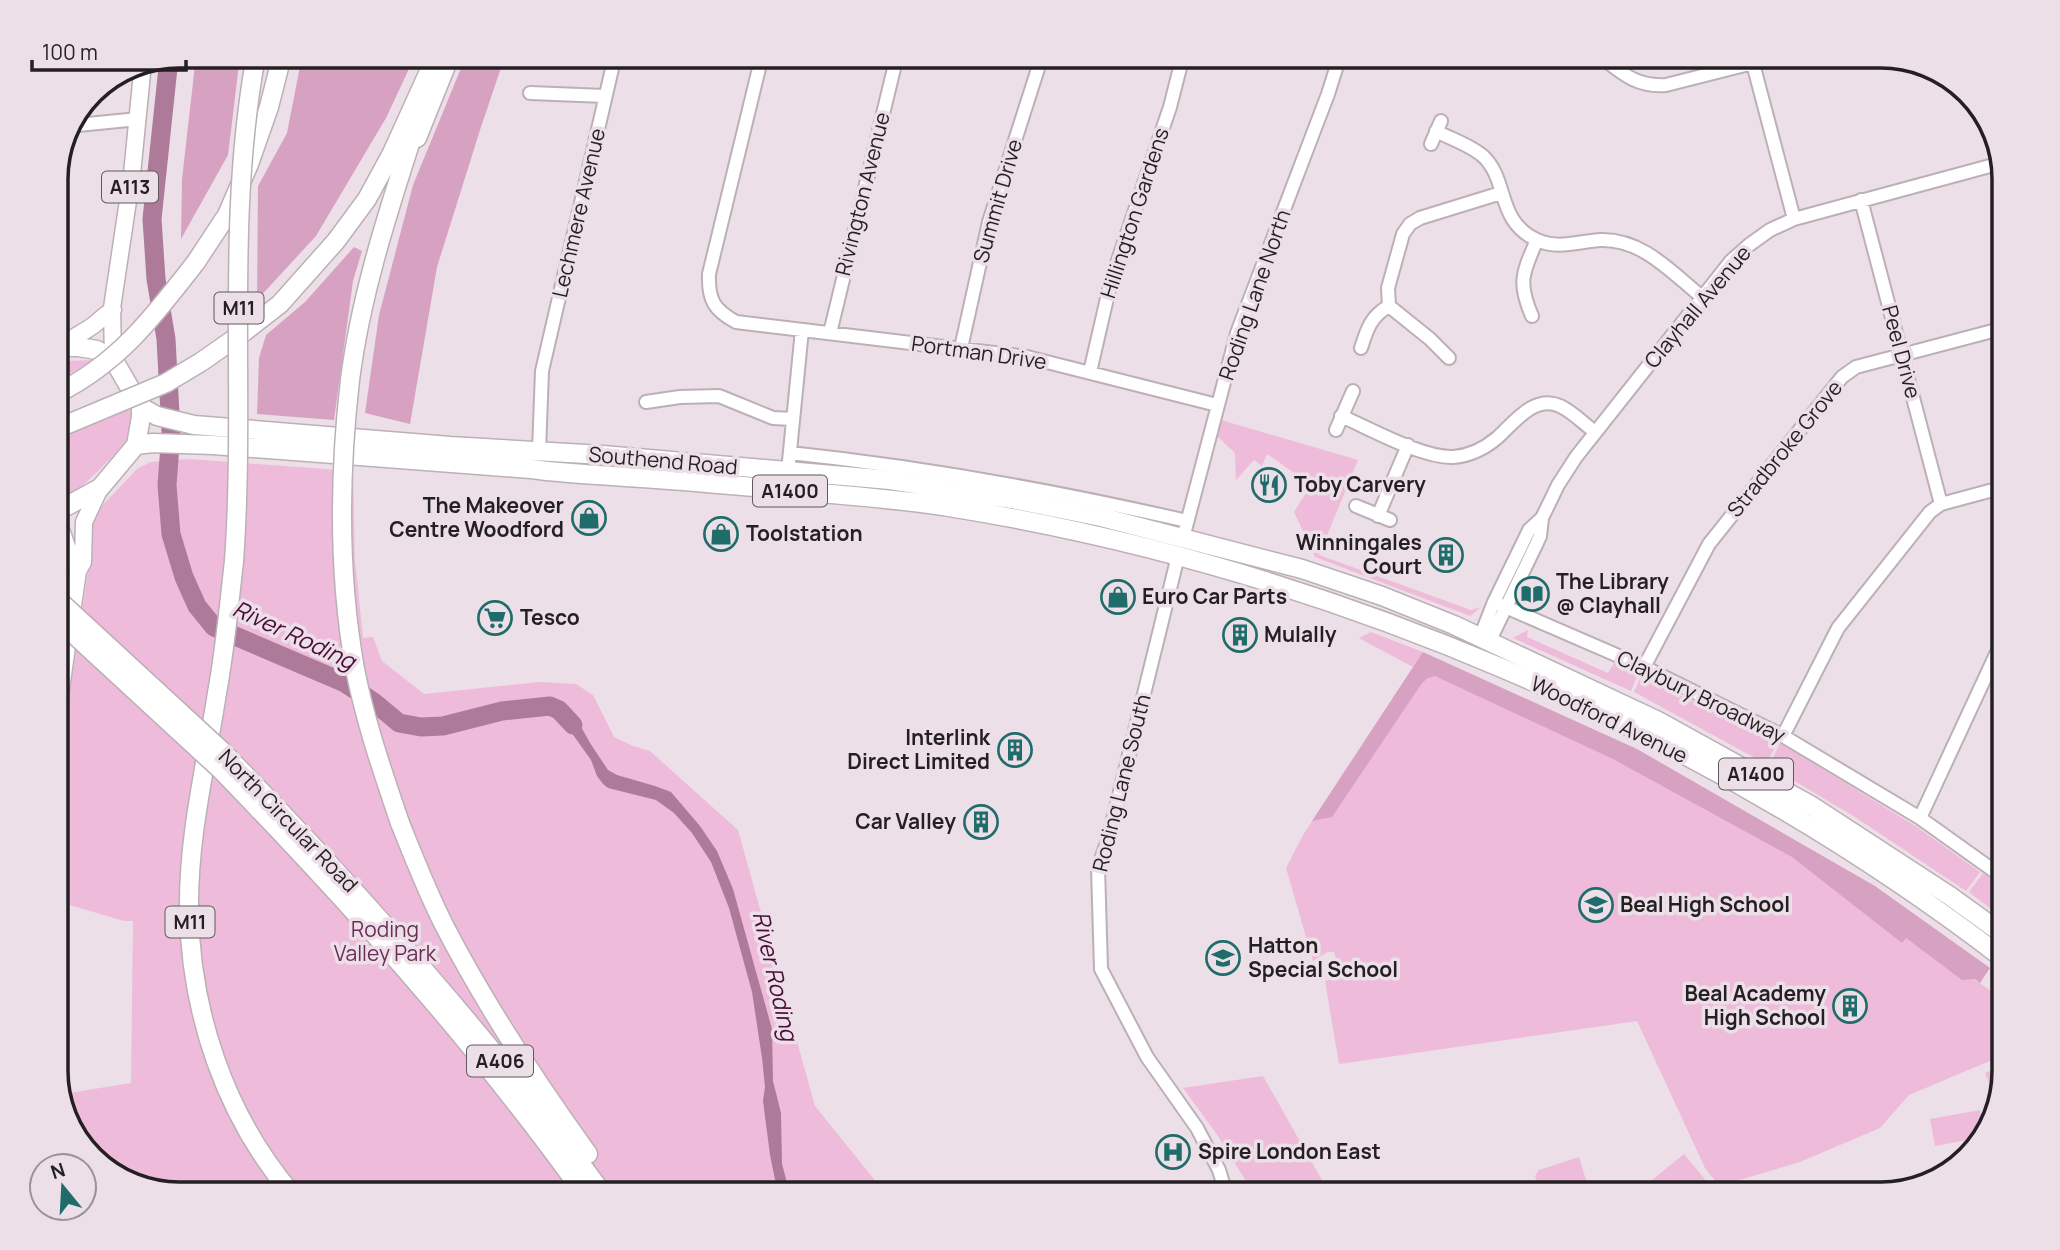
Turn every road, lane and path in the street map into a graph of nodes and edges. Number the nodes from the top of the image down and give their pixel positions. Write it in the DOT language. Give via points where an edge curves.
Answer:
graph roads {
  1 [pos="254,68"];
  2 [pos="279,68"];
  3 [pos="433,68"];
  4 [pos="435,68"];
  5 [pos="445,68"];
  6 [pos="612,68"];
  7 [pos="759,68"];
  8 [pos="894,68"];
  9 [pos="1038,68"];
  10 [pos="1180,68"];
  11 [pos="1336,68"];
  12 [pos="1616,68"];
  13 [pos="1724,68"];
  14 [pos="1754,68"];
  15 [pos="142,75"];
  16 [pos="530,93"];
  17 [pos="606,96"];
  18 [pos="138,119"];
  19 [pos="84,124"];
  20 [pos="1436,132"];
  21 [pos="1991,166"];
  22 [pos="1501,193"];
  23 [pos="1861,200"];
  24 [pos="386,217"];
  25 [pos="1794,219"];
  26 [pos="1537,240"];
  27 [pos="1702,297"];
  28 [pos="1389,306"];
  29 [pos="113,310"];
  30 [pos="1532,316"];
  31 [pos="802,330"];
  32 [pos="1992,331"];
  33 [pos="830,333"];
  34 [pos="68,341"];
  35 [pos="961,348"];
  36 [pos="1361,348"];
  37 [pos="68,349"];
  38 [pos="1902,355"];
  39 [pos="1449,358"];
  40 [pos="113,359"];
  41 [pos="1090,372"];
  42 [pos="68,388"];
  43 [pos="1353,391"];
  44 [pos="646,402"];
  45 [pos="1217,405"];
  46 [pos="141,407"];
  47 [pos="1341,416"];
  48 [pos="793,419"];
  49 [pos="68,424"];
  50 [pos="1336,430"];
  51 [pos="1595,432"];
  52 [pos="145,444"];
  53 [pos="1408,445"];
  54 [pos="539,451"];
  55 [pos="790,453"];
  56 [pos="788,471"];
  57 [pos="100,488"];
  58 [pos="1992,490"];
  59 [pos="1941,504"];
  60 [pos="68,505"];
  61 [pos="1356,506"];
  62 [pos="1185,530"];
  63 [pos="68,549"];
  64 [pos="1178,556"];
  65 [pos="78,570"];
  66 [pos="1500,605"];
  67 [pos="68,609"];
  68 [pos="68,629"];
  69 [pos="68,640"];
  70 [pos="1484,640"];
  71 [pos="1468,654"];
  72 [pos="1992,663"];
  73 [pos="1644,667"];
  74 [pos="1585,706"];
  75 [pos="1783,736"];
  76 [pos="1920,818"];
  77 [pos="1992,869"];
  78 [pos="1992,926"];
  79 [pos="1992,950"];
  80 [pos="283,1182"];
  81 [pos="575,1182"];
  82 [pos="594,1182"];
  83 [pos="604,1182"];
  84 [pos="1223,1182"];
  1 -- 80 [label="highway, M11, bridge" via="239,241 237,512 229,610 197,808 189,908 196,991 209,1041 253,1139"];
  2 -- 42 [label="highway, bridge" via="249,164 227,215 196,262 132,341"];
  3 -- 49 [label="highway, M11, bridge" via="367,199 280,304 177,376"];
  4 -- 24 [label="highway, M11"];
  5 -- 24 [label="highway, M11"];
  6 -- 17 [label="street, Lechmere Avenue"];
  7 -- 31 [label="street, Portman Drive" via="708,288 721,314 736,322"];
  8 -- 33 [label="street, Rivington Avenue"];
  9 -- 35 [label="street, Summit Drive" via="989,222"];
  10 -- 41 [label="street, Hillington Gardens" via="1111,281"];
  11 -- 45 [label="street, Roding Lane North" via="1237,333"];
  12 -- 13 [label="street" via="1630,79 1654,86"];
  14 -- 25 [label="street"];
  15 -- 18 [label="main road, A113"];
  16 -- 17 [label="street"];
  17 -- 54 [label="street, Lechmere Avenue" via="542,371"];
  18 -- 19 [label="street"];
  18 -- 29 [label="main road, A113"];
  20 -- 22 [label="street" via="1484,157"];
  21 -- 23 [label="street, Clayhall Avenue"];
  22 -- 26 [label="street" via="1517,226"];
  22 -- 28 [label="street" via="1410,224 1402,234 1388,288"];
  23 -- 25 [label="street, Clayhall Avenue"];
  23 -- 38 [label="street, Peel Drive"];
  24 -- 83 [label="highway, M11, bridge" via="355,342 345,423 344,573 355,671 400,823 444,926 502,1027"];
  25 -- 27 [label="street, Clayhall Avenue" via="1749,245"];
  26 -- 27 [label="street" via="1567,244 1602,240 1637,246"];
  26 -- 30 [label="street" via="1522,285"];
  27 -- 51 [label="street, Clayhall Avenue"];
  28 -- 36 [label="street" via="1368,325"];
  28 -- 39 [label="street"];
  29 -- 34 [label="main road"];
  29 -- 40 [label="main road, A113"];
  31 -- 33 [label="street, Portman Drive"];
  31 -- 48 [label="street"];
  32 -- 38 [label="street, Stradbroke Grove"];
  33 -- 35 [label="street, Portman Drive"];
  35 -- 41 [label="street, Portman Drive"];
  37 -- 40 [label="highway" via="90,349"];
  38 -- 59 [label="street, Peel Drive"];
  38 -- 73 [label="street, Stradbroke Grove" via="1856,367 1842,377 1709,544"];
  40 -- 46 [label="highway"];
  41 -- 45 [label="street, Portman Drive"];
  43 -- 47 [label="street"];
  44 -- 48 [label="street" via="719,396 773,418"];
  45 -- 62 [label="street, Roding Lane North"];
  46 -- 52 [label="highway"];
  46 -- 54 [label="highway, Southend Road / A1400" via="176,422"];
  47 -- 50 [label="street"];
  47 -- 53 [label="street"];
  48 -- 55 [label="street"];
  51 -- 53 [label="street" via="1549,403 1531,407 1477,451 1454,457"];
  51 -- 66 [label="street, Clayhall Avenue" via="1542,518 1540,536"];
  52 -- 57 [label="highway"];
  52 -- 64 [label="highway, Southend Road / A1400" via="865,497 1009,517"];
  53 -- 61 [label="street" via="1384,518"];
  54 -- 56 [label="highway, Southend Road / A1400"];
  55 -- 56 [label="street"];
  55 -- 62 [label="street" via="877,462 1085,498"];
  56 -- 62 [label="highway, Southend Road / A1400" via="890,480"];
  57 -- 60 [label="highway"];
  57 -- 65 [label="main road" via="84,523 83,562"];
  58 -- 59 [label="street"];
  59 -- 75 [label="street" via="1838,628"];
  62 -- 70 [label="highway, Woodford Avenue / A1400" via="1370,592"];
  63 -- 65 [label="main road"];
  64 -- 71 [label="highway, Woodford Avenue / A1400" via="1358,611"];
  64 -- 84 [label="street, Roding Lane South" via="1098,868 1101,969 1147,1057 1197,1128"];
  65 -- 69 [label="main road"];
  66 -- 70 [label="street, Clayhall Avenue" via="1483,630"];
  66 -- 73 [label="street, Claybury Broadway"];
  67 -- 82 [label="highway, North Circular Road / A406, bridge" via="221,750 312,844 509,1071"];
  68 -- 81 [label="highway, North Circular Road / A406, bridge" via="221,771 301,854 420,988"];
  70 -- 71 [label="highway"];
  70 -- 74 [label="highway" via="1492,653 1563,687"];
  70 -- 78 [label="highway, Woodford Avenue / A1400" via="1626,705 1740,765 1878,847"];
  71 -- 74 [label="highway, Woodford Avenue / A1400"];
  72 -- 76 [label="street"];
  73 -- 75 [label="street, Claybury Broadway"];
  74 -- 79 [label="highway, Woodford Avenue / A1400" via="1803,822"];
  75 -- 76 [label="street, Claybury Broadway"];
  76 -- 77 [label="street, Claybury Broadway"];
}
